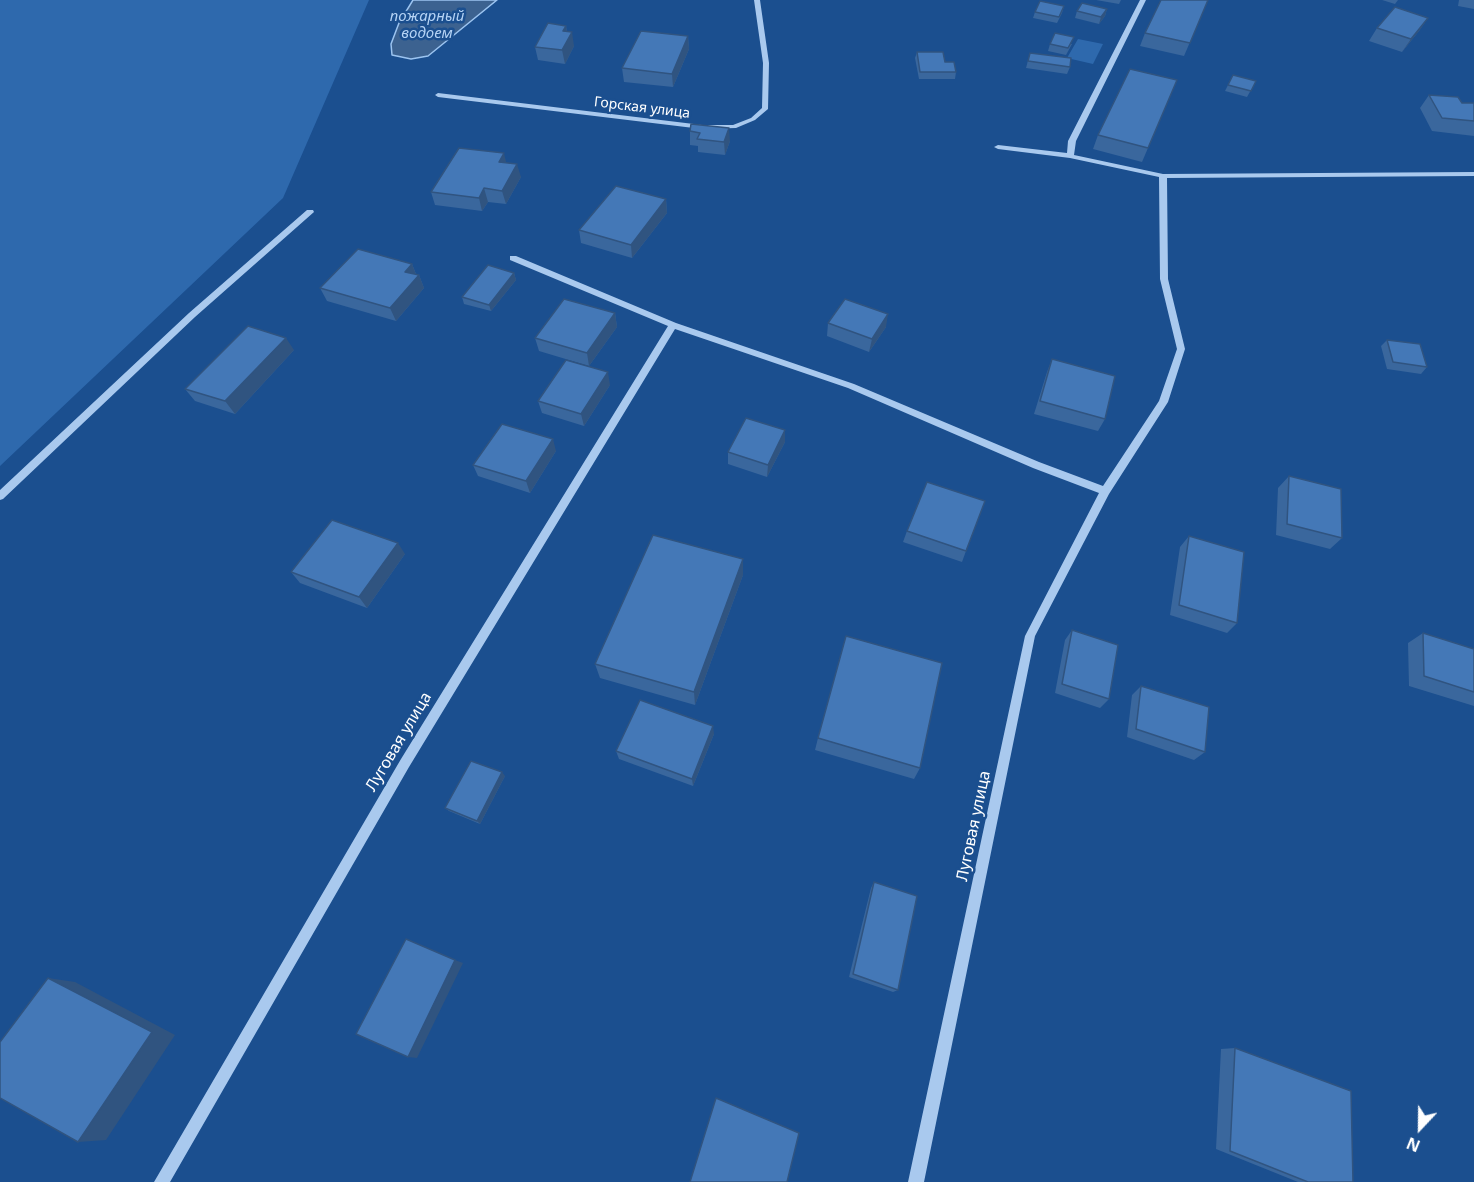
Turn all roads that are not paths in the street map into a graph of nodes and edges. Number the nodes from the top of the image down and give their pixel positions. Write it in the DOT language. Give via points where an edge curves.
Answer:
graph roads {
  1 [pos="757,0"];
  2 [pos="1143,0"];
  3 [pos="438,95"];
  4 [pos="998,147"];
  5 [pos="1070,156"];
  6 [pos="1474,174"];
  7 [pos="1163,176"];
  8 [pos="310,212"];
  9 [pos="513,258"];
  10 [pos="673,325"];
  11 [pos="1105,491"];
  12 [pos="0,496"];
  13 [pos="162,1182"];
  14 [pos="916,1182"];
  1 -- 3 [label="street, Горская улица" via="766,63 765,109 735,127 702,127"];
  2 -- 5 [label="street" via="1072,141"];
  4 -- 5 [label="street"];
  5 -- 7 [label="street"];
  6 -- 7 [label="street"];
  7 -- 11 [label="street, Луговая улица" via="1164,279 1181,349 1163,402"];
  8 -- 12 [label="street" via="192,315"];
  9 -- 10 [label="street"];
  10 -- 11 [label="street" via="851,386"];
  10 -- 13 [label="street, Луговая улица" via="405,763"];
  11 -- 14 [label="street, Луговая улица" via="1030,636"];
}
